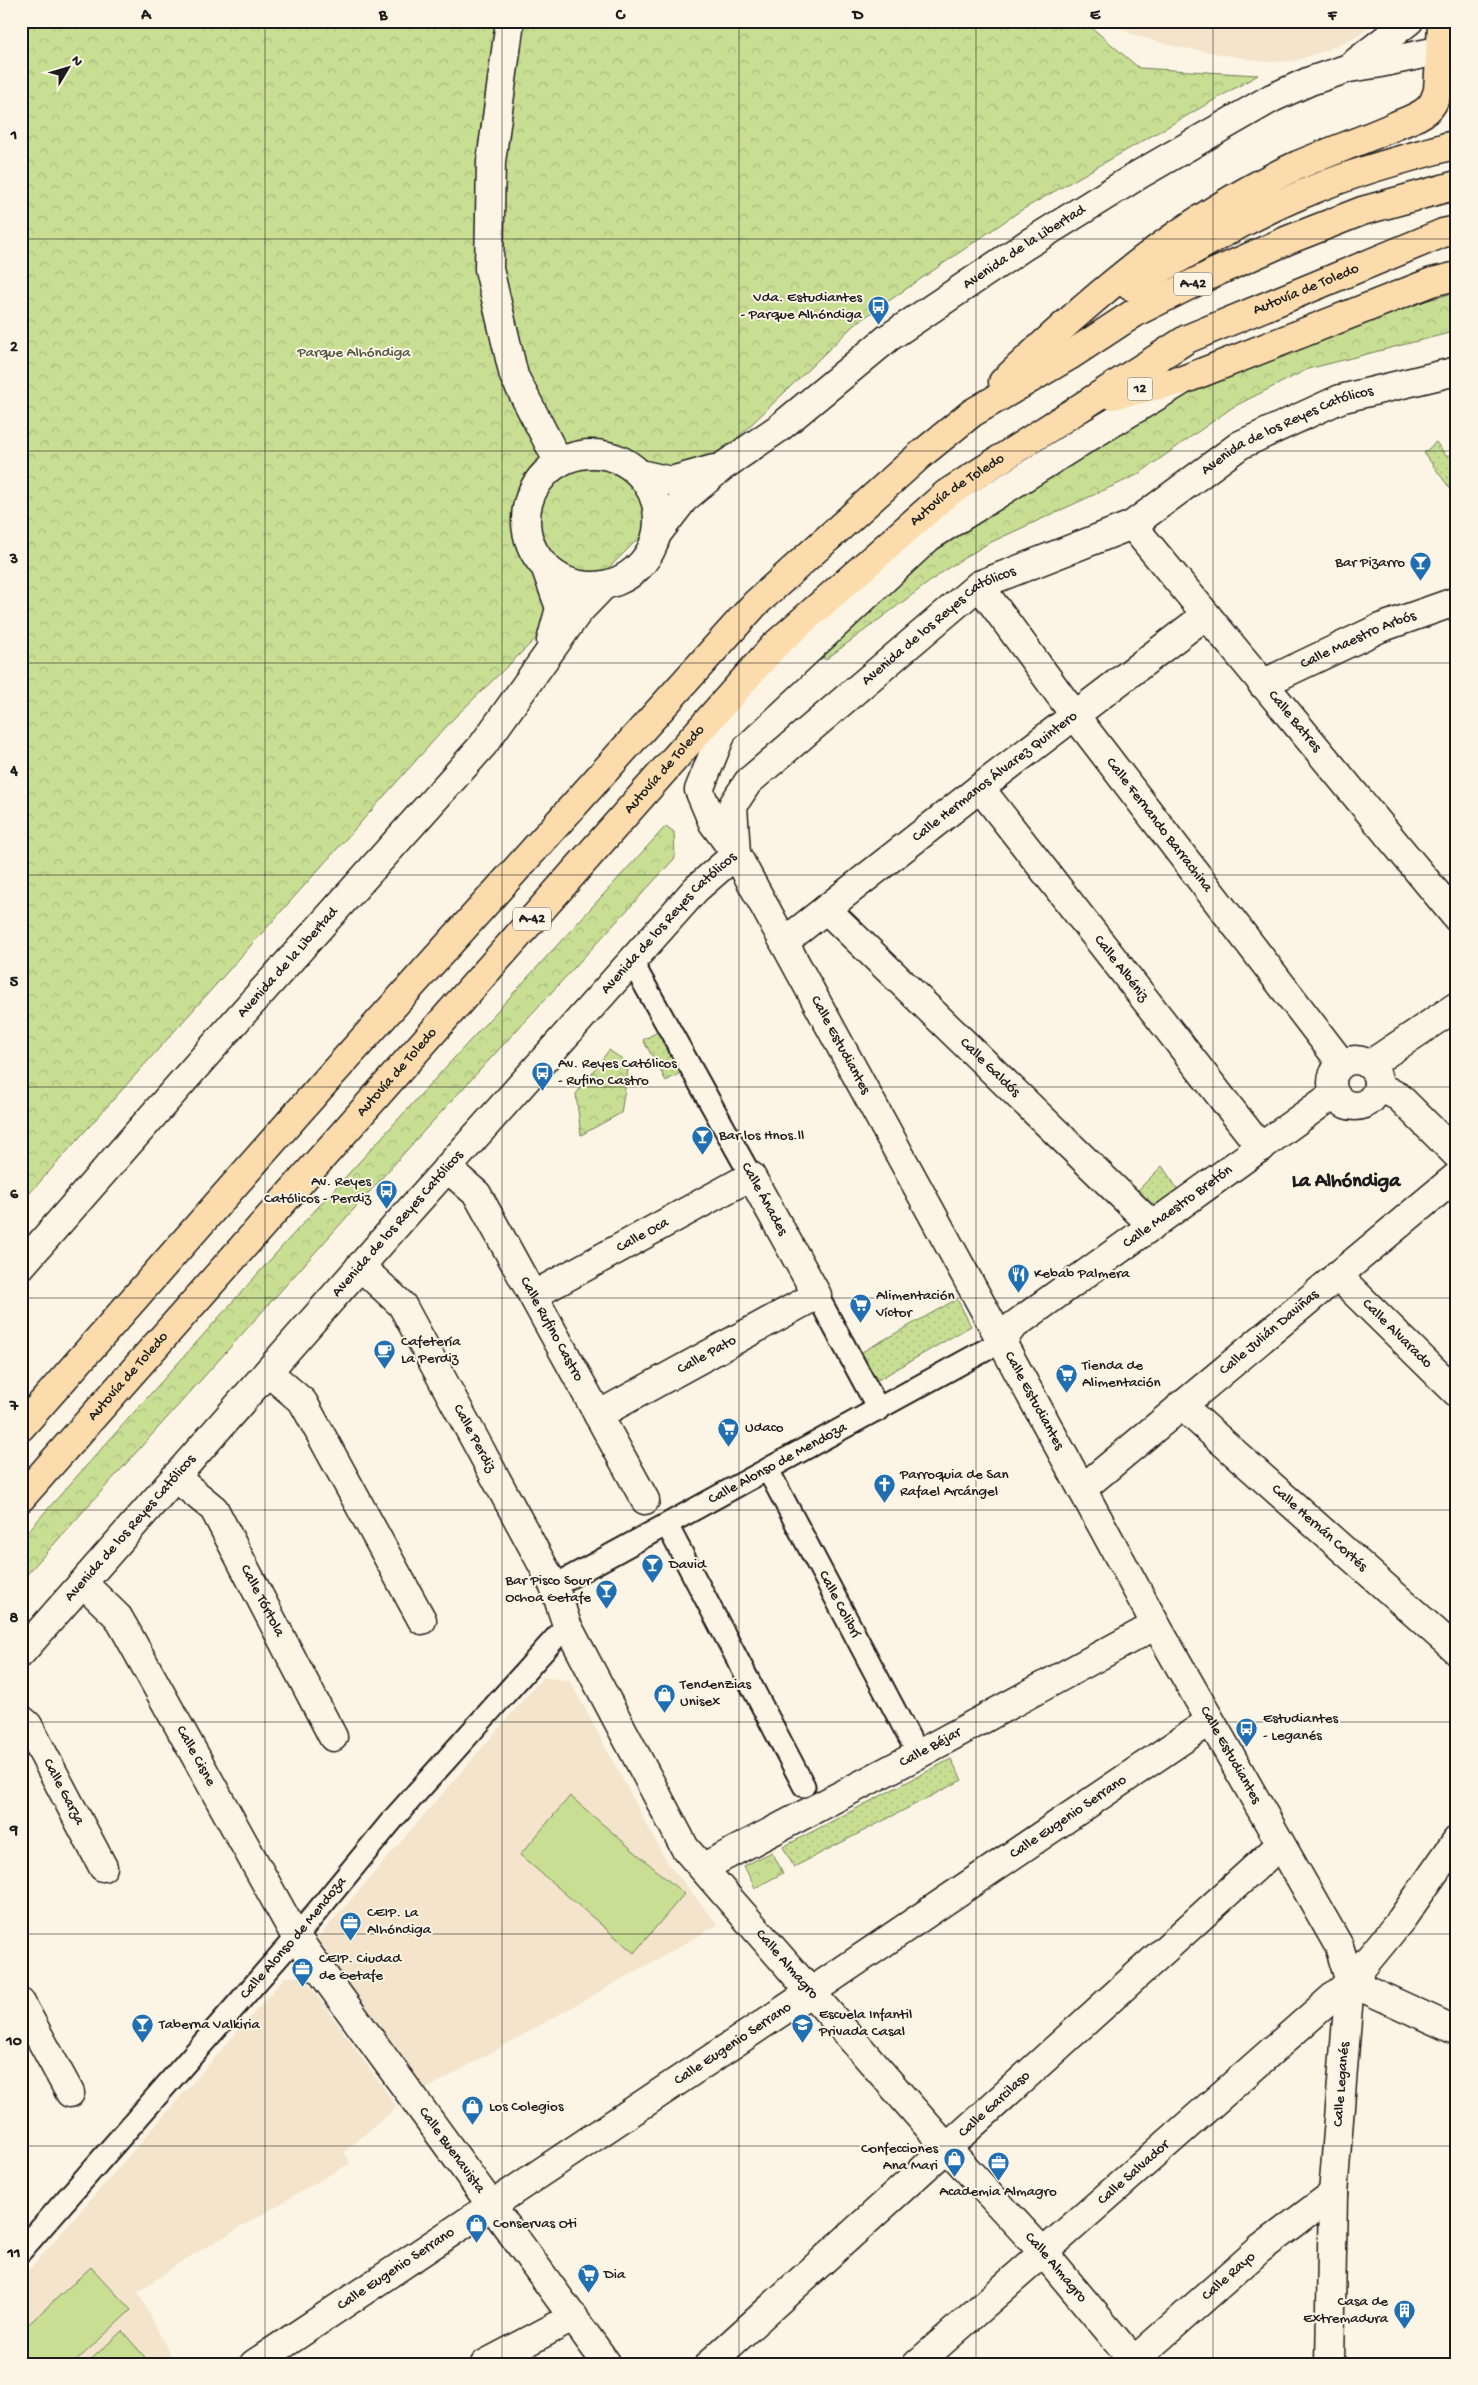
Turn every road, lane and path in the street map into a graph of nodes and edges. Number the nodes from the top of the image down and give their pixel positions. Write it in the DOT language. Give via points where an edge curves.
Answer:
graph roads {
  1 [pos="510,21"];
  2 [pos="1409,21"];
  3 [pos="1446,39"];
  4 [pos="1349,68"];
  5 [pos="1457,144"];
  6 [pos="1457,185"];
  7 [pos="1450,232"];
  8 [pos="1457,276"];
  9 [pos="1066,322"];
  10 [pos="1457,372"];
  11 [pos="1183,380"];
  12 [pos="1096,399"];
  13 [pos="972,413"];
  14 [pos="558,463"];
  15 [pos="722,467"];
  16 [pos="640,474"];
  17 [pos="1132,525"];
  18 [pos="656,534"];
  19 [pos="545,566"];
  20 [pos="979,585"];
  21 [pos="603,586"];
  22 [pos="1455,604"];
  23 [pos="1206,615"];
  24 [pos="547,655"];
  25 [pos="1262,684"];
  26 [pos="1076,717"];
  27 [pos="980,788"];
  28 [pos="736,854"];
  29 [pos="826,909"];
  30 [pos="1457,918"];
  31 [pos="784,942"];
  32 [pos="632,962"];
  33 [pos="1457,1006"];
  34 [pos="1342,1064"];
  35 [pos="1374,1076"];
  36 [pos="1334,1094"];
  37 [pos="1261,1148"];
  38 [pos="1457,1156"];
  39 [pos="447,1168"];
  40 [pos="751,1176"];
  41 [pos="1457,1176"];
  42 [pos="1153,1226"];
  43 [pos="21,1266"];
  44 [pos="360,1266"];
  45 [pos="1337,1275"];
  46 [pos="534,1295"];
  47 [pos="817,1295"];
  48 [pos="1002,1341"];
  49 [pos="268,1372"];
  50 [pos="1457,1394"];
  51 [pos="1181,1404"];
  52 [pos="879,1410"];
  53 [pos="598,1415"];
  54 [pos="21,1427"];
  55 [pos="768,1470"];
  56 [pos="175,1476"];
  57 [pos="1082,1489"];
  58 [pos="21,1498"];
  59 [pos="644,1500"];
  60 [pos="667,1525"];
  61 [pos="83,1583"];
  62 [pos="554,1586"];
  63 [pos="422,1620"];
  64 [pos="567,1625"];
  65 [pos="1156,1625"];
  66 [pos="1457,1651"];
  67 [pos="21,1653"];
  68 [pos="21,1719"];
  69 [pos="1210,1721"];
  70 [pos="333,1737"];
  71 [pos="910,1739"];
  72 [pos="804,1786"];
  73 [pos="1457,1840"];
  74 [pos="1280,1845"];
  75 [pos="103,1867"];
  76 [pos="704,1867"];
  77 [pos="296,1937"];
  78 [pos="1350,1982"];
  79 [pos="811,1992"];
  80 [pos="21,2003"];
  81 [pos="1457,2031"];
  82 [pos="70,2092"];
  83 [pos="946,2147"];
  84 [pos="1334,2194"];
  85 [pos="491,2205"];
  86 [pos="21,2251"];
  87 [pos="1042,2252"];
  88 [pos="574,2318"];
  89 [pos="1134,2363"];
  90 [pos="254,2364"];
  91 [pos="485,2364"];
  92 [pos="607,2364"];
  93 [pos="709,2364"];
  94 [pos="917,2364"];
  95 [pos="1330,2364"];
  1 -- 14 [label="street" via="491,162 489,269 514,376"];
  2 -- 4 [label="street, Avenida de la Libertad"];
  3 -- 4 [label="street, Avenida de la Libertad" via="1375,64"];
  3 -- 9 [label="highway" via="1438,90 1428,110 1369,138 1276,175 1221,206 1144,258"];
  4 -- 15 [label="street, Avenida de la Libertad" via="1272,98 1026,245 888,338 779,428"];
  5 -- 9 [label="highway" via="1378,165 1298,195 1235,226"];
  6 -- 13 [label="highway, A-42" via="1362,211 1216,272 1136,312"];
  7 -- 12 [label="highway, Autovía de Toledo / A-42" via="1187,339"];
  8 -- 11 [label="highway" via="1432,282"];
  9 -- 13 [label="highway"];
  10 -- 17 [label="street, Avenida de los Reyes Católicos" via="1340,399 1240,445"];
  11 -- 12 [label="highway, 12"];
  11 -- 28 [label="street, Calle Estudiantes" via="929,537 723,730 699,790 713,823"];
  12 -- 58 [label="highway, Autovía de Toledo / A-42" via="946,494 774,646"];
  13 -- 54 [label="highway, A-42" via="919,456 755,604 326,1081"];
  14 -- 16 [label="street" via="579,455 602,454"];
  14 -- 19 [label="street" via="543,475 532,492 526,511 531,543"];
  15 -- 16 [label="street, Avenida de la Libertad" via="671,481"];
  15 -- 18 [label="street, Avenida de la Libertad" via="684,499"];
  16 -- 18 [label="street" via="652,492 658,513"];
  17 -- 20 [label="street, Avenida de los Reyes Católicos"];
  17 -- 23 [label="street, Calle Batres"];
  18 -- 21 [label="street" via="650,552 638,568"];
  19 -- 21 [label="street" via="562,579 582,586"];
  19 -- 24 [label="street, Avenida de la Libertad" via="560,608"];
  20 -- 26 [label="street, Calle Fernando Barrachina"];
  20 -- 28 [label="street, Avenida de los Reyes Católicos" via="748,782 733,805"];
  21 -- 24 [label="street, Avenida de la Libertad" via="578,612"];
  22 -- 25 [label="street, Calle Maestro Arbós" via="1380,628"];
  23 -- 25 [label="street, Calle Batres"];
  23 -- 26 [label="street, Calle Hermanos Álvarez Quintero"];
  24 -- 43 [label="street, Avenida de la Libertad" via="483,745"];
  25 -- 30 [label="street, Calle Batres"];
  26 -- 27 [label="street, Calle Hermanos Álvarez Quintero"];
  26 -- 34 [label="street, Calle Fernando Barrachina"];
  27 -- 29 [label="street, Calle Hermanos Álvarez Quintero"];
  27 -- 37 [label="street, Calle Albéniz"];
  28 -- 31 [label="street, Calle Estudiantes"];
  28 -- 32 [label="street, Avenida de los Reyes Católicos" via="696,889"];
  29 -- 31 [label="street, Calle Hermanos Álvarez Quintero"];
  29 -- 42 [label="street, Calle Galdós"];
  31 -- 48 [label="street, Calle Estudiantes"];
  32 -- 39 [label="street, Avenida de los Reyes Católicos"];
  32 -- 40 [label="street, Calle Ánades"];
  33 -- 35 [label="street"];
  34 -- 35 [label="street" via="1358,1060"];
  34 -- 36 [label="street" via="1334,1072 1331,1082"];
  35 -- 36 [label="street" via="1371,1101 1363,1105 1345,1105"];
  35 -- 38 [label="street"];
  36 -- 37 [label="street, Calle Maestro Bretón"];
  37 -- 42 [label="street, Calle Maestro Bretón"];
  39 -- 44 [label="street, Avenida de los Reyes Católicos"];
  39 -- 46 [label="street, Calle Rufino Castro" via="477,1194"];
  40 -- 46 [label="street, Calle Oca"];
  40 -- 47 [label="street, Calle Ánades"];
  41 -- 45 [label="street, Calle Julián Daviñas"];
  42 -- 48 [label="street, Calle Maestro Bretón" via="1012,1327"];
  44 -- 49 [label="street, Avenida de los Reyes Católicos"];
  44 -- 62 [label="street, Calle Perdiz" via="402,1305"];
  45 -- 50 [label="street, Calle Alvarado"];
  45 -- 51 [label="street, Calle Julián Daviñas"];
  46 -- 53 [label="street, Calle Rufino Castro"];
  47 -- 52 [label="street, Calle Ánades"];
  47 -- 53 [label="street, Calle Pato"];
  48 -- 52 [label="street, Calle Alonso de Mendoza"];
  48 -- 57 [label="street, Calle Estudiantes"];
  49 -- 56 [label="street, Avenida de los Reyes Católicos"];
  49 -- 63 [label="street" via="303,1402"];
  51 -- 57 [label="street, Calle Julián Daviñas"];
  51 -- 66 [label="street, Calle Hernán Cortés"];
  52 -- 55 [label="street, Calle Alonso de Mendoza"];
  53 -- 59 [label="street, Calle Rufino Castro"];
  55 -- 60 [label="street, Calle Alonso de Mendoza"];
  55 -- 71 [label="street, Calle Colibrí"];
  56 -- 61 [label="street, Avenida de los Reyes Católicos"];
  56 -- 70 [label="street, Calle Tórtola" via="214,1509"];
  57 -- 65 [label="street, Calle Estudiantes"];
  60 -- 62 [label="street, Calle Alonso de Mendoza"];
  60 -- 72 [label="street"];
  61 -- 67 [label="street, Avenida de los Reyes Católicos"];
  61 -- 77 [label="street, Calle Cisne" via="118,1617"];
  62 -- 64 [label="street, Calle Perdiz"];
  64 -- 76 [label="street, Calle Almagro" via="685,1848"];
  64 -- 77 [label="street, Calle Alonso de Mendoza" via="394,1818"];
  65 -- 69 [label="street, Calle Estudiantes"];
  65 -- 76 [label="street, Calle Béjar"];
  68 -- 75 [label="street, Calle Garza" via="28,1725"];
  69 -- 74 [label="street, Calle Estudiantes"];
  69 -- 79 [label="street, Calle Eugenio Serrano"];
  73 -- 78 [label="street" via="1401,1920"];
  74 -- 78 [label="street, Calle Estudiantes" via="1339,1946"];
  74 -- 83 [label="street, Calle Garcilaso"];
  76 -- 79 [label="street, Calle Almagro"];
  77 -- 85 [label="street, Calle Buenavista"];
  77 -- 86 [label="street, Calle Alonso de Mendoza"];
  78 -- 81 [label="street"];
  78 -- 84 [label="street, Calle Leganés"];
  78 -- 87 [label="street, Calle Salvador"];
  79 -- 83 [label="street, Calle Almagro"];
  79 -- 85 [label="street, Calle Eugenio Serrano"];
  80 -- 82 [label="street"];
  83 -- 87 [label="street, Calle Almagro"];
  83 -- 93 [label="street, Calle Garcilaso"];
  84 -- 89 [label="street, Calle Rayo" via="1260,2249"];
  84 -- 95 [label="street, Calle Leganés"];
  85 -- 88 [label="street, Calle Buenavista"];
  85 -- 90 [label="street, Calle Eugenio Serrano"];
  87 -- 89 [label="street, Calle Almagro"];
  87 -- 94 [label="street, Calle Salvador"];
  88 -- 91 [label="street"];
  88 -- 92 [label="street, Calle Buenavista"];
}
